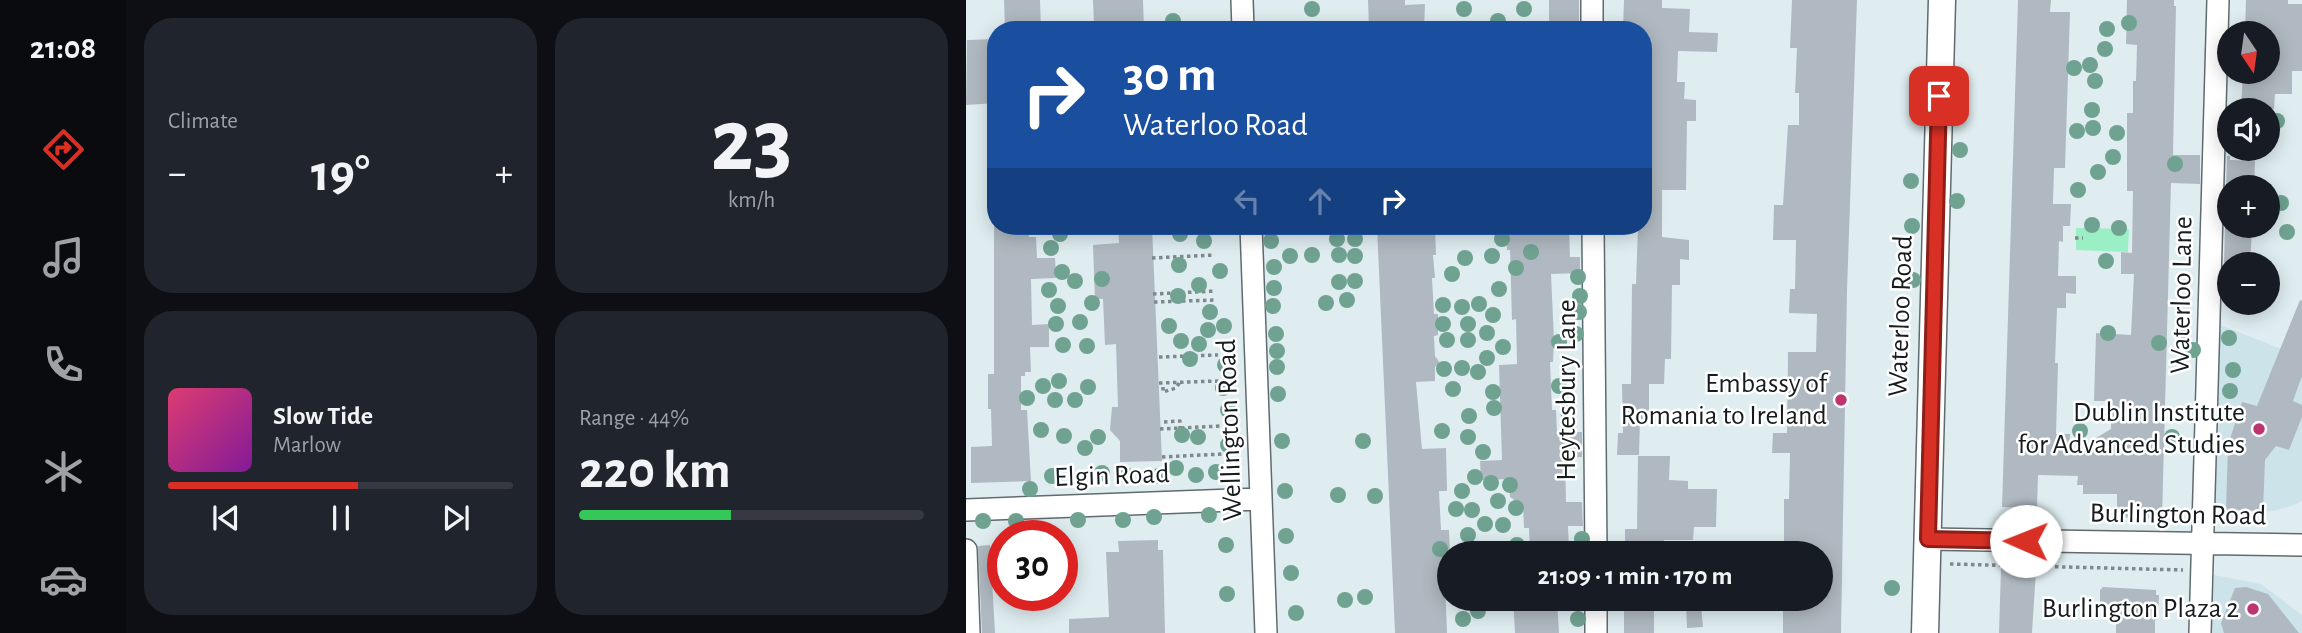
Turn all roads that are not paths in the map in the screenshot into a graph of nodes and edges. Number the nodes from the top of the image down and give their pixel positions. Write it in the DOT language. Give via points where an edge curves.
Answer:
graph roads {
  1 [pos="1242,0"];
  2 [pos="1592,0"];
  3 [pos="1942,0"];
  4 [pos="2218,0"];
  5 [pos="1243,21"];
  6 [pos="1592,21"];
  7 [pos="1251,235"];
  8 [pos="1593,235"];
  9 [pos="1260,499"];
  10 [pos="966,510"];
  11 [pos="1928,539"];
  12 [pos="1596,541"];
  13 [pos="2203,544"];
  14 [pos="2302,545"];
  15 [pos="966,550"];
  16 [pos="1596,611"];
  17 [pos="969,633"];
  18 [pos="1266,633"];
  19 [pos="1596,633"];
  20 [pos="1925,633"];
  21 [pos="2200,633"];
  1 -- 5 [label="street"];
  2 -- 6 [label="street"];
  3 -- 11 [label="street, Waterloo Road"];
  4 -- 13 [label="street, Waterloo Lane"];
  7 -- 9 [label="street, Wellington Road"];
  8 -- 12 [label="street, Heytesbury Lane"];
  9 -- 10 [label="street, Elgin Road"];
  9 -- 18 [label="street, Wellington Road"];
  11 -- 13 [label="street, Burlington Road"];
  11 -- 20 [label="street, Waterloo Road"];
  13 -- 14 [label="street, Burlington Road"];
  13 -- 21 [label="street, Waterloo Lane"];
  15 -- 17 [label="street"];
  16 -- 19 [label="street"];
}
